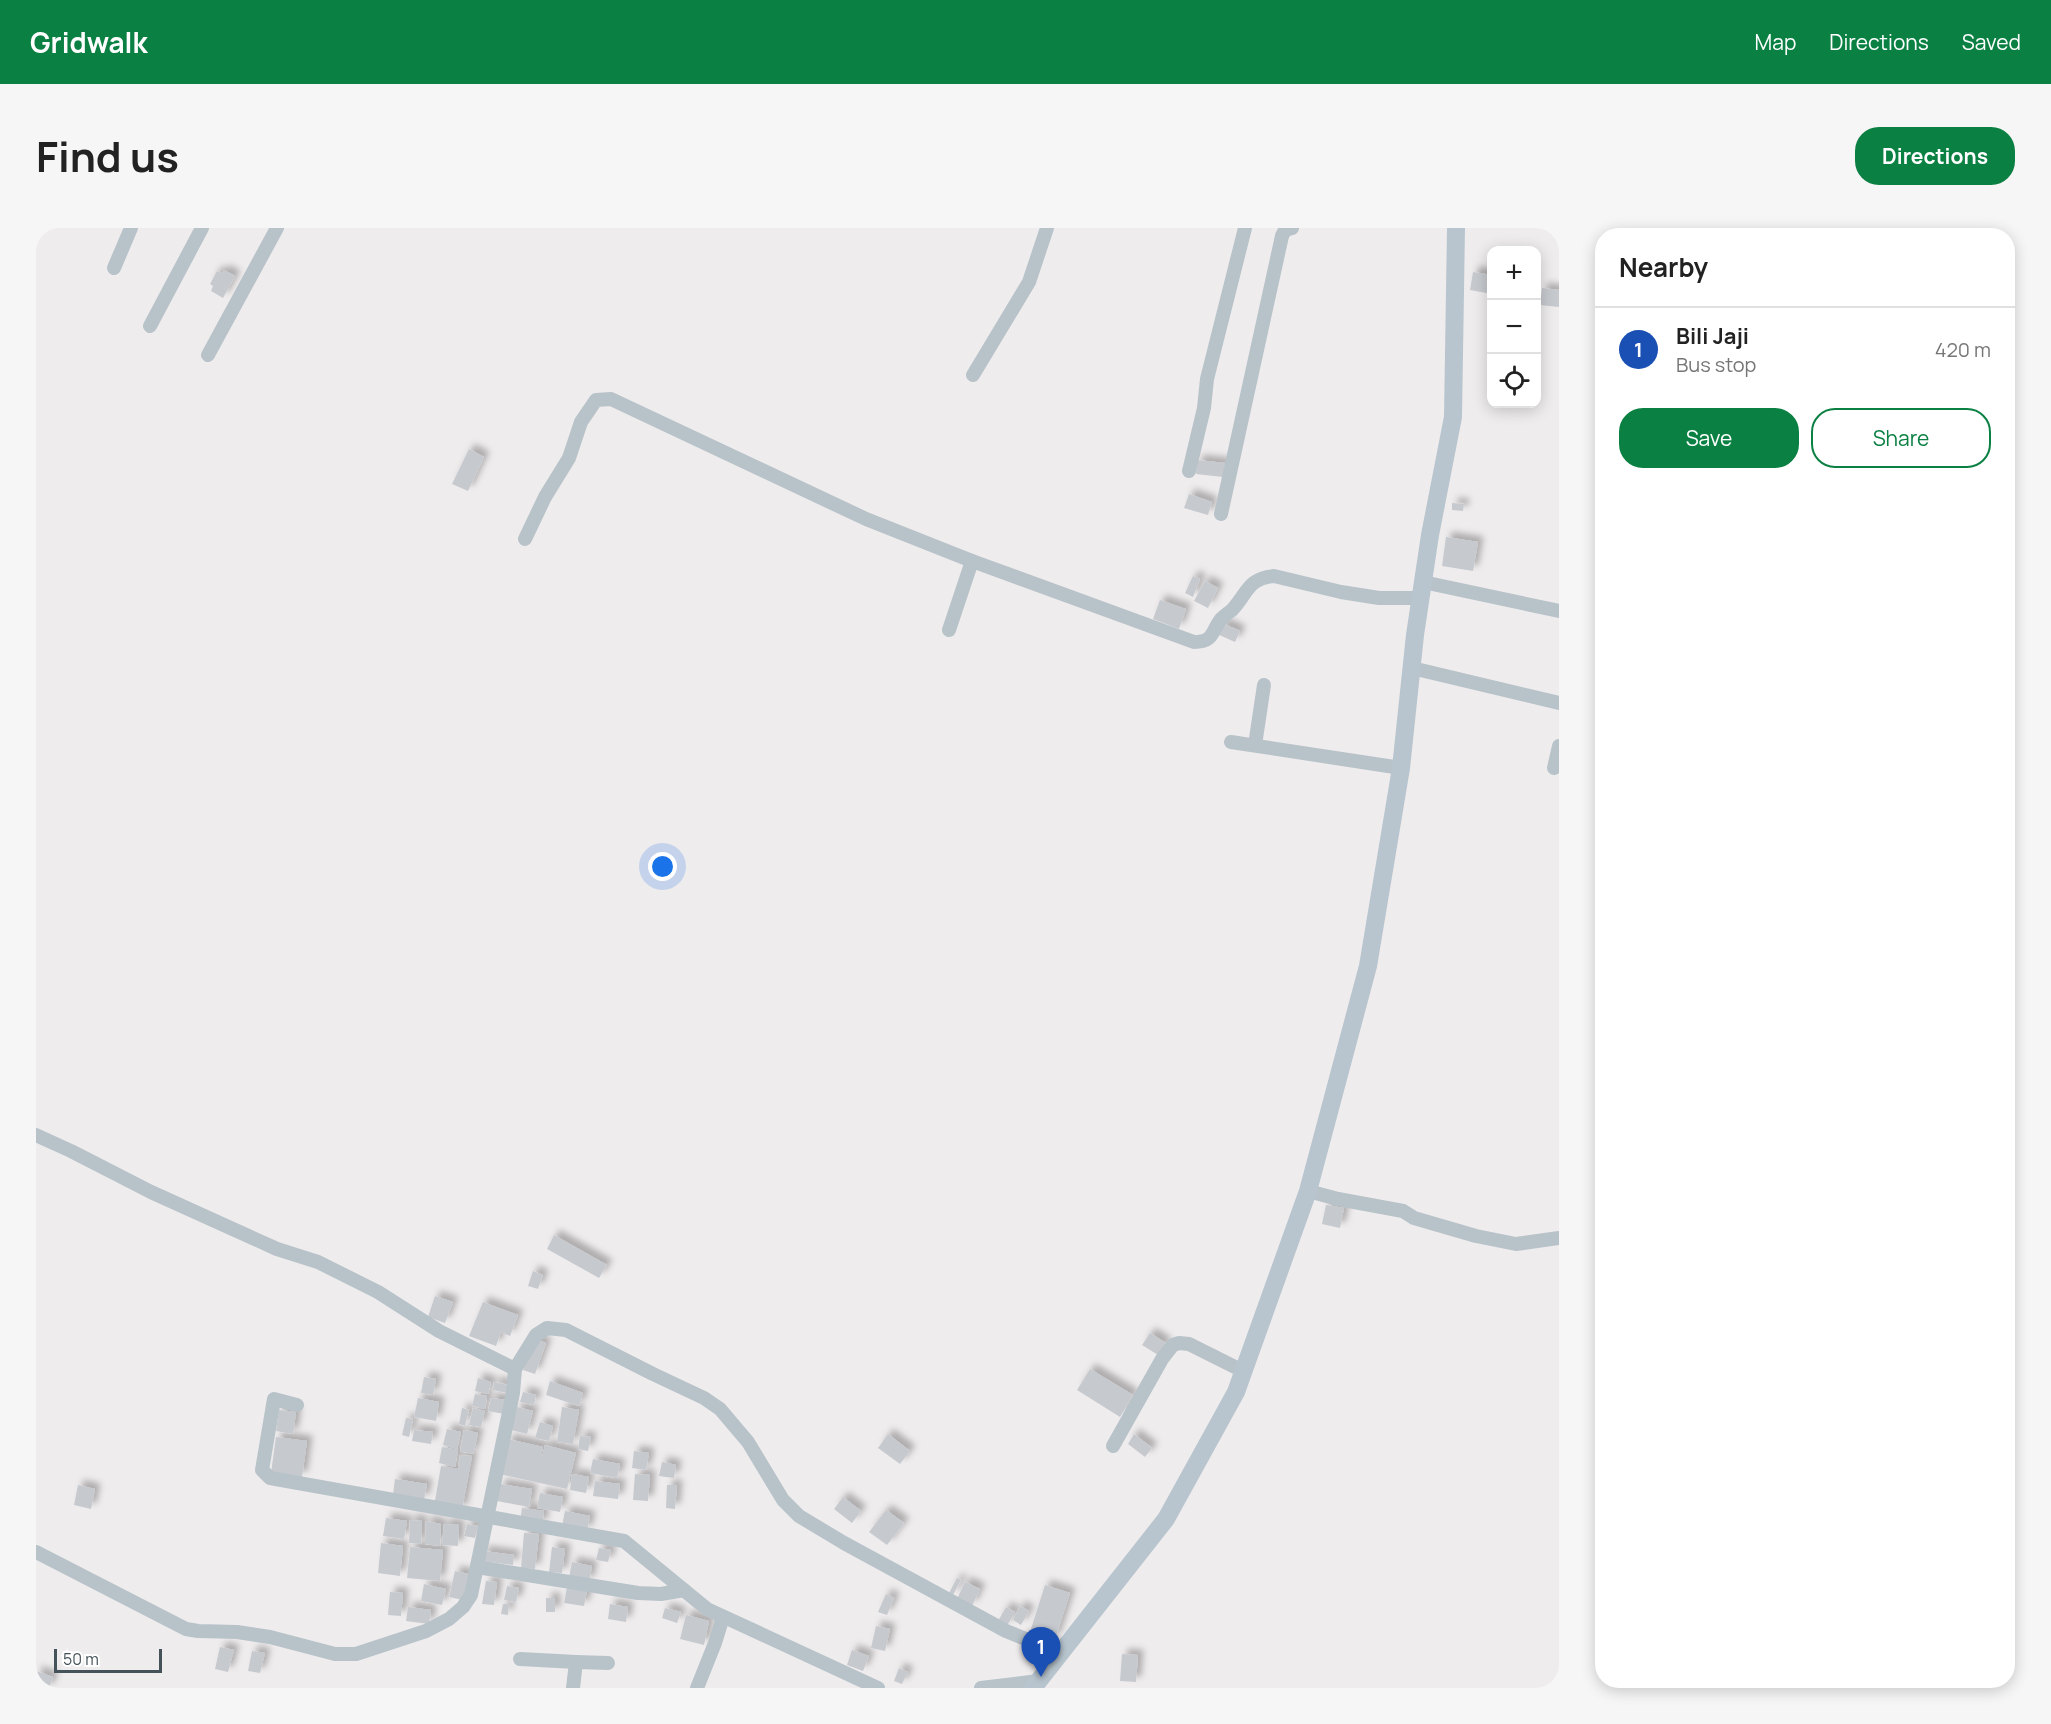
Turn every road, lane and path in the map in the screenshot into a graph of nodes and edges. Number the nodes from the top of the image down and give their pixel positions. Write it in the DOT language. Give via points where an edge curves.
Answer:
graph roads {
  1 [pos="131,228"];
  2 [pos="202,228"];
  3 [pos="277,228"];
  4 [pos="1047,228"];
  5 [pos="1245,228"];
  6 [pos="1293,228"];
  7 [pos="1302,228"];
  8 [pos="1456,228"];
  9 [pos="114,268"];
  10 [pos="150,326"];
  11 [pos="208,355"];
  12 [pos="973,375"];
  13 [pos="1189,471"];
  14 [pos="1221,514"];
  15 [pos="525,540"];
  16 [pos="972,561"];
  17 [pos="1422,590"];
  18 [pos="1559,611"];
  19 [pos="949,630"];
  20 [pos="1412,668"];
  21 [pos="1264,685"];
  22 [pos="1559,703"];
  23 [pos="1232,742"];
  24 [pos="1255,745"];
  25 [pos="1559,746"];
  26 [pos="1401,768"];
  27 [pos="1554,768"];
  28 [pos="36,1135"];
  29 [pos="1308,1191"];
  30 [pos="1559,1238"];
  31 [pos="515,1369"];
  32 [pos="1243,1371"];
  33 [pos="297,1405"];
  34 [pos="1113,1446"];
  35 [pos="488,1517"];
  36 [pos="36,1552"];
  37 [pos="477,1567"];
  38 [pos="684,1590"];
  39 [pos="723,1617"];
  40 [pos="1060,1653"];
  41 [pos="520,1659"];
  42 [pos="576,1662"];
  43 [pos="608,1663"];
  44 [pos="1036,1685"];
  45 [pos="573,1688"];
  46 [pos="697,1688"];
  47 [pos="878,1688"];
  48 [pos="981,1688"];
  1 -- 9 [label="street"];
  2 -- 10 [label="street"];
  3 -- 11 [label="street"];
  4 -- 12 [label="street" via="1029,282"];
  5 -- 13 [label="street"];
  6 -- 7 [label="street"];
  6 -- 14 [label="street" via="1285,230 1282,236"];
  8 -- 17 [label="street" via="1453,417"];
  15 -- 16 [label="street" via="569,458 581,422 596,400 604,398 899,533"];
  16 -- 17 [label="street" via="1194,642 1211,637 1250,585 1263,577 1379,598"];
  16 -- 19 [label="street"];
  17 -- 18 [label="street"];
  17 -- 20 [label="street"];
  20 -- 22 [label="street"];
  20 -- 26 [label="street"];
  21 -- 24 [label="street"];
  23 -- 24 [label="street"];
  24 -- 26 [label="street"];
  25 -- 27 [label="street"];
  26 -- 29 [label="street" via="1368,966"];
  28 -- 31 [label="street" via="172,1202 277,1249 318,1262"];
  29 -- 30 [label="street" via="1397,1209 1414,1218 1516,1244"];
  29 -- 32 [label="street"];
  31 -- 35 [label="street"];
  31 -- 40 [label="street" via="536,1335 552,1327 566,1330 705,1398 720,1408 748,1442 783,1500 799,1516 1006,1631"];
  32 -- 34 [label="street" via="1189,1344 1173,1345"];
  32 -- 40 [label="street" via="1236,1392 1166,1519"];
  33 -- 35 [label="street" via="274,1399 262,1470 270,1478"];
  35 -- 37 [label="street"];
  35 -- 38 [label="street" via="624,1541"];
  36 -- 37 [label="street" via="186,1629 248,1634 335,1654 356,1654 426,1631 449,1618 471,1595"];
  37 -- 38 [label="street" via="638,1593"];
  38 -- 39 [label="street"];
  39 -- 46 [label="street"];
  39 -- 47 [label="street"];
  40 -- 44 [label="street"];
  41 -- 42 [label="street"];
  42 -- 43 [label="street"];
  42 -- 45 [label="street"];
  44 -- 48 [label="street"];
}
